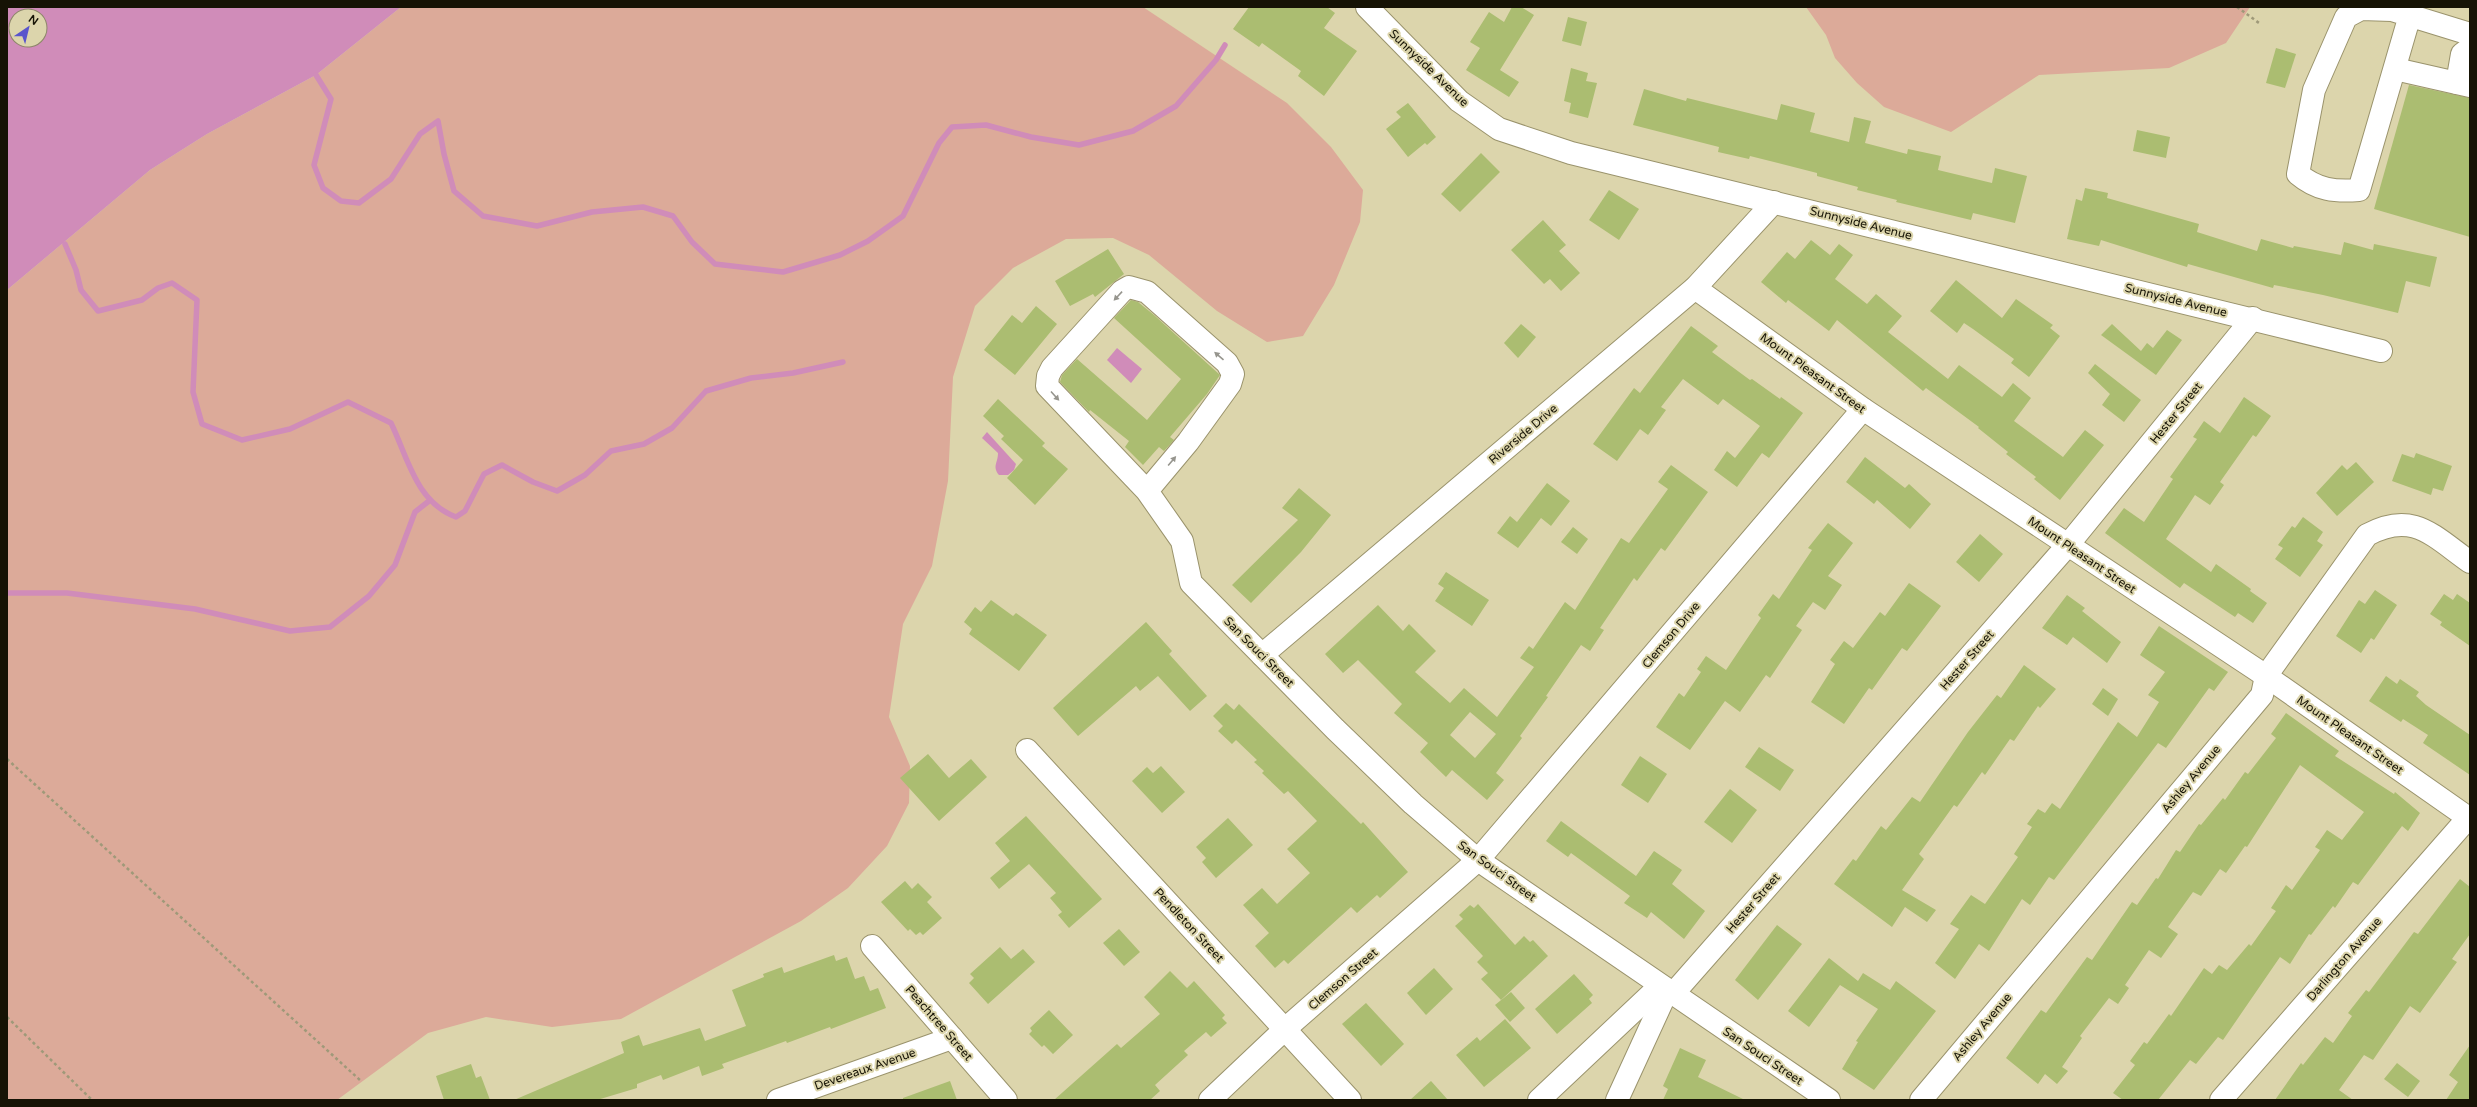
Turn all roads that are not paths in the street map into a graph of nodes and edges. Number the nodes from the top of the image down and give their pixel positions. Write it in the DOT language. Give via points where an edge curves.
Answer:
graph roads {
  1 [pos="1379,12"];
  2 [pos="2410,15"];
  3 [pos="2470,34"];
  4 [pos="2470,48"];
  5 [pos="2395,68"];
  6 [pos="2463,84"];
  7 [pos="1774,202"];
  8 [pos="1695,288"];
  9 [pos="2253,318"];
  10 [pos="2381,351"];
  11 [pos="1863,409"];
  12 [pos="1147,491"];
  13 [pos="2067,546"];
  14 [pos="2470,562"];
  15 [pos="1262,655"];
  16 [pos="2266,676"];
  17 [pos="1027,750"];
  18 [pos="2469,818"];
  19 [pos="1478,860"];
  20 [pos="872,946"];
  21 [pos="1666,990"];
  22 [pos="1285,1029"];
  23 [pos="952,1038"];
  24 [pos="778,1100"];
  25 [pos="1006,1100"];
  26 [pos="1210,1100"];
  27 [pos="1350,1100"];
  28 [pos="1539,1100"];
  29 [pos="1617,1100"];
  30 [pos="1828,1100"];
  31 [pos="1921,1100"];
  32 [pos="2221,1100"];
  1 -- 7 [label="street, Sunnyside Avenue" via="1459,101 1499,129 1571,153"];
  2 -- 3 [label="street"];
  2 -- 5 [label="street"];
  2 -- 5 [label="street" via="2392,10 2361,9 2346,17 2314,90 2298,174 2311,185 2341,191 2359,190"];
  4 -- 6 [label="street" via="2462,54"];
  5 -- 6 [label="street"];
  7 -- 8 [label="street, Riverside Drive"];
  7 -- 9 [label="street, Sunnyside Avenue"];
  8 -- 11 [label="street, Mount Pleasant Street"];
  8 -- 15 [label="street, Riverside Drive"];
  9 -- 10 [label="street, Sunnyside Avenue"];
  9 -- 13 [label="street, Hester Street"];
  11 -- 13 [label="street, Mount Pleasant Street"];
  11 -- 19 [label="street, Clemson Drive"];
  12 -- 12 [label="street, San Souci Street, one-way" via="1188,442 1230,384 1233,374 1227,363 1147,292 1129,287 1122,291 1052,368 1047,386"];
  12 -- 15 [label="street, San Souci Street" via="1182,541 1191,583"];
  13 -- 16 [label="street, Mount Pleasant Street"];
  13 -- 21 [label="street, Hester Street"];
  14 -- 16 [label="street, Ashley Avenue" via="2416,526 2391,525 2367,535"];
  15 -- 19 [label="street, San Souci Street" via="1407,799"];
  16 -- 18 [label="street, Mount Pleasant Street"];
  16 -- 31 [label="street, Ashley Avenue" via="2262,694"];
  17 -- 22 [label="street, Pendleton Street"];
  18 -- 32 [label="street, Darlington Avenue"];
  19 -- 21 [label="street, San Souci Street"];
  19 -- 22 [label="street, Clemson Street"];
  20 -- 23 [label="street, Peachtree Street"];
  21 -- 28 [label="street, Hester Street"];
  21 -- 29 [label="street"];
  21 -- 30 [label="street, San Souci Street"];
  22 -- 26 [label="street, Clemson Street"];
  22 -- 27 [label="street, Pendleton Street"];
  23 -- 24 [label="street, Devereaux Avenue"];
  23 -- 25 [label="street, Peachtree Street"];
}
